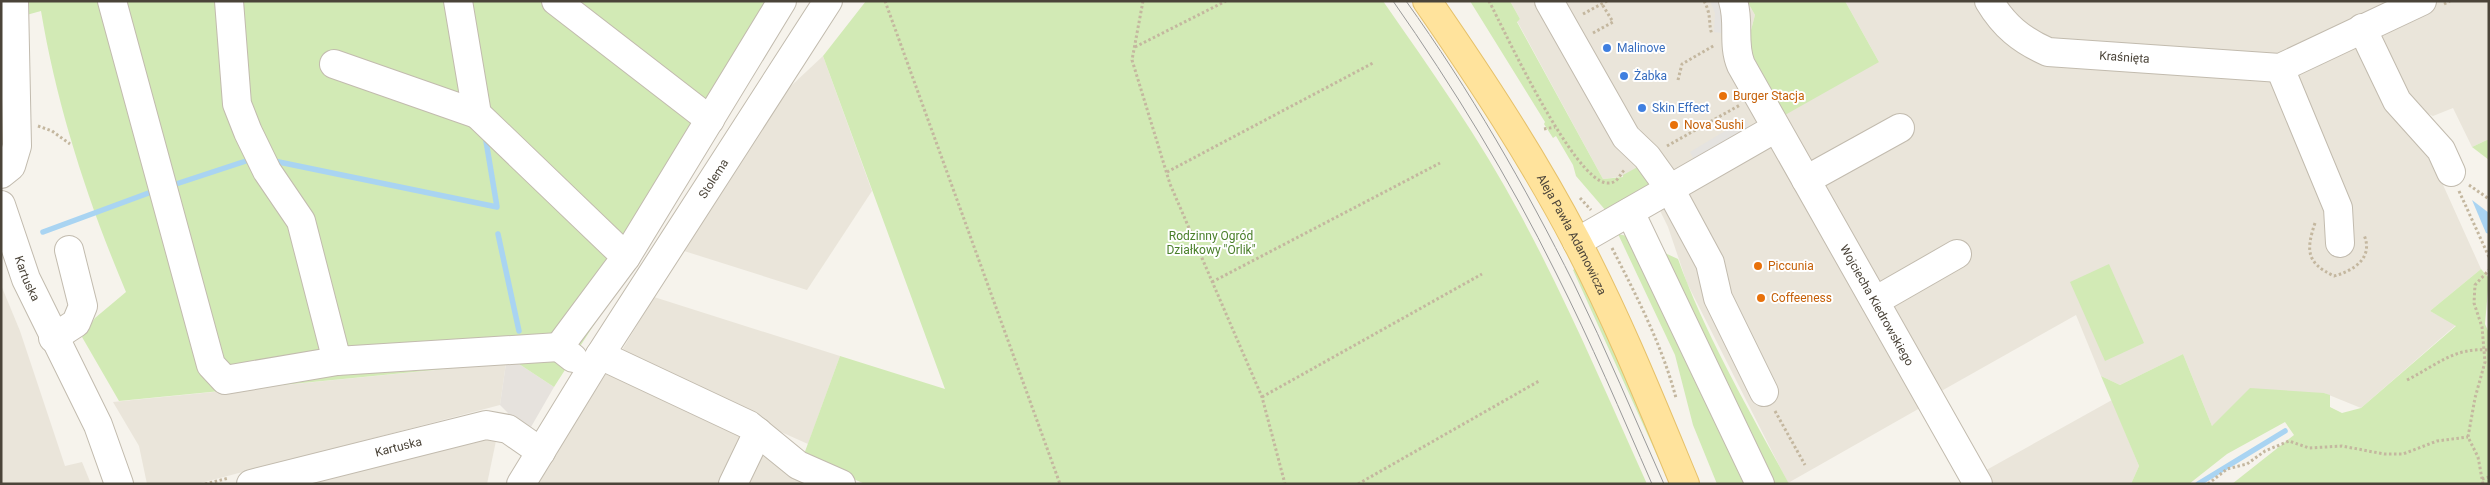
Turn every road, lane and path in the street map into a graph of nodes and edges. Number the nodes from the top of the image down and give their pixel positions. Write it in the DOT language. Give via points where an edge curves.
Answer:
graph roads {
  1 [pos="14,1"];
  2 [pos="112,1"];
  3 [pos="229,1"];
  4 [pos="458,1"];
  5 [pos="556,1"];
  6 [pos="828,1"];
  7 [pos="885,1"];
  8 [pos="1143,1"];
  9 [pos="1226,1"];
  10 [pos="1427,1"];
  11 [pos="1489,1"];
  12 [pos="1549,1"];
  13 [pos="1733,1"];
  14 [pos="1990,1"];
  15 [pos="2450,1"];
  16 [pos="2432,3"];
  17 [pos="1602,4"];
  18 [pos="770,6"];
  19 [pos="2362,28"];
  20 [pos="1573,44"];
  21 [pos="1718,44"];
  22 [pos="1134,47"];
  23 [pos="1373,63"];
  24 [pos="334,64"];
  25 [pos="2280,68"];
  26 [pos="1678,80"];
  27 [pos="1745,102"];
  28 [pos="477,114"];
  29 [pos="10,117"];
  30 [pos="710,120"];
  31 [pos="1555,127"];
  32 [pos="1776,128"];
  33 [pos="1900,128"];
  34 [pos="1544,129"];
  35 [pos="70,144"];
  36 [pos="1662,149"];
  37 [pos="1440,163"];
  38 [pos="1623,170"];
  39 [pos="1167,172"];
  40 [pos="2451,172"];
  41 [pos="1,174"];
  42 [pos="1806,180"];
  43 [pos="1670,189"];
  44 [pos="1,205"];
  45 [pos="1630,212"];
  46 [pos="2318,215"];
  47 [pos="2351,238"];
  48 [pos="1577,242"];
  49 [pos="69,250"];
  50 [pos="1957,254"];
  51 [pos="626,257"];
  52 [pos="2489,257"];
  53 [pos="2489,270"];
  54 [pos="1482,274"];
  55 [pos="1212,282"];
  56 [pos="1875,301"];
  57 [pos="53,338"];
  58 [pos="2486,350"];
  59 [pos="600,355"];
  60 [pos="336,361"];
  61 [pos="2487,361"];
  62 [pos="2407,380"];
  63 [pos="1539,381"];
  64 [pos="1764,392"];
  65 [pos="1262,397"];
  66 [pos="758,432"];
  67 [pos="2468,437"];
  68 [pos="541,452"];
  69 [pos="1805,465"];
  70 [pos="2489,477"];
  71 [pos="2482,479"];
  72 [pos="119,484"];
  73 [pos="250,484"];
  74 [pos="521,484"];
  75 [pos="733,484"];
  76 [pos="841,484"];
  77 [pos="1060,484"];
  78 [pos="1285,484"];
  79 [pos="1358,484"];
  80 [pos="1685,484"];
  81 [pos="1760,484"];
  82 [pos="1978,484"];
  83 [pos="2208,484"];
  84 [pos="2483,484"];
  1 -- 29 [label="street"];
  2 -- 60 [label="street" via="211,365 225,380"];
  3 -- 60 [label="street" via="237,104 267,171 301,221"];
  4 -- 28 [label="street"];
  5 -- 30 [label="street"];
  6 -- 59 [label="street, Stolema"];
  7 -- 77 [label="path"];
  8 -- 22 [label="path"];
  9 -- 22 [label="path"];
  10 -- 48 [label="main road, Aleja Pawła Adamowicza" via="1492,96"];
  11 -- 31 [label="path"];
  12 -- 20 [label="street"];
  13 -- 32 [label="street, Wojciecha Kiedrowskiego" via="1738,57"];
  14 -- 25 [label="street, Kraśnięta" via="1999,18 2016,35 2048,52"];
  15 -- 16 [label="path"];
  16 -- 19 [label="street, Kraśnięta"];
  17 -- 20 [label="path" via="1613,22"];
  18 -- 30 [label="street"];
  19 -- 25 [label="street, Kraśnięta"];
  19 -- 40 [label="street" via="2397,101 2441,150"];
  20 -- 43 [label="street" via="1626,137 1647,157"];
  21 -- 26 [label="path" via="1682,64"];
  22 -- 39 [label="path" via="1132,60"];
  23 -- 39 [label="path"];
  24 -- 28 [label="street"];
  25 -- 47 [label="street"];
  27 -- 36 [label="path"];
  28 -- 51 [label="street"];
  29 -- 35 [label="path" via="52,131"];
  29 -- 41 [label="street" via="16,157"];
  30 -- 51 [label="street"];
  31 -- 34 [label="path"];
  31 -- 38 [label="path" via="1592,176 1612,183 1623,175"];
  32 -- 42 [label="street, Wojciecha Kiedrowskiego"];
  32 -- 43 [label="street"];
  33 -- 42 [label="street"];
  37 -- 55 [label="path"];
  39 -- 55 [label="path"];
  40 -- 52 [label="path"];
  42 -- 56 [label="street, Wojciecha Kiedrowskiego"];
  43 -- 45 [label="street"];
  43 -- 64 [label="street" via="1710,263 1718,298"];
  44 -- 57 [label="street, Kartuska" via="26,279"];
  45 -- 48 [label="street"];
  45 -- 81 [label="street"];
  46 -- 47 [label="path" via="2308,242 2316,265 2334,276 2348,272 2360,263 2366,253 2366,242"];
  48 -- 80 [label="main road, Aleja Pawła Adamowicza" via="1626,342"];
  49 -- 57 [label="street" via="83,306 76,323"];
  50 -- 56 [label="street"];
  51 -- 60 [label="street" via="566,352"];
  53 -- 58 [label="path" via="2475,285 2474,303"];
  54 -- 65 [label="path"];
  55 -- 65 [label="path"];
  56 -- 82 [label="street, Wojciecha Kiedrowskiego"];
  57 -- 72 [label="street, Kartuska" via="98,425"];
  58 -- 61 [label="path"];
  58 -- 62 [label="path" via="2469,349 2456,353"];
  59 -- 66 [label="street"];
  59 -- 68 [label="street, Stolema"];
  61 -- 67 [label="path" via="2474,398"];
  63 -- 79 [label="path"];
  64 -- 69 [label="path"];
  65 -- 78 [label="path"];
  66 -- 75 [label="street"];
  66 -- 76 [label="street" via="798,465"];
  67 -- 71 [label="path" via="2478,457"];
  67 -- 83 [label="path" via="2437,441 2403,454 2342,446 2309,448 2289,441 2265,451 2247,464 2227,469"];
  68 -- 73 [label="street, Kartuska" via="508,429 486,425"];
  68 -- 74 [label="street, Stolema"];
  70 -- 71 [label="path"];
  71 -- 84 [label="path"];
}
